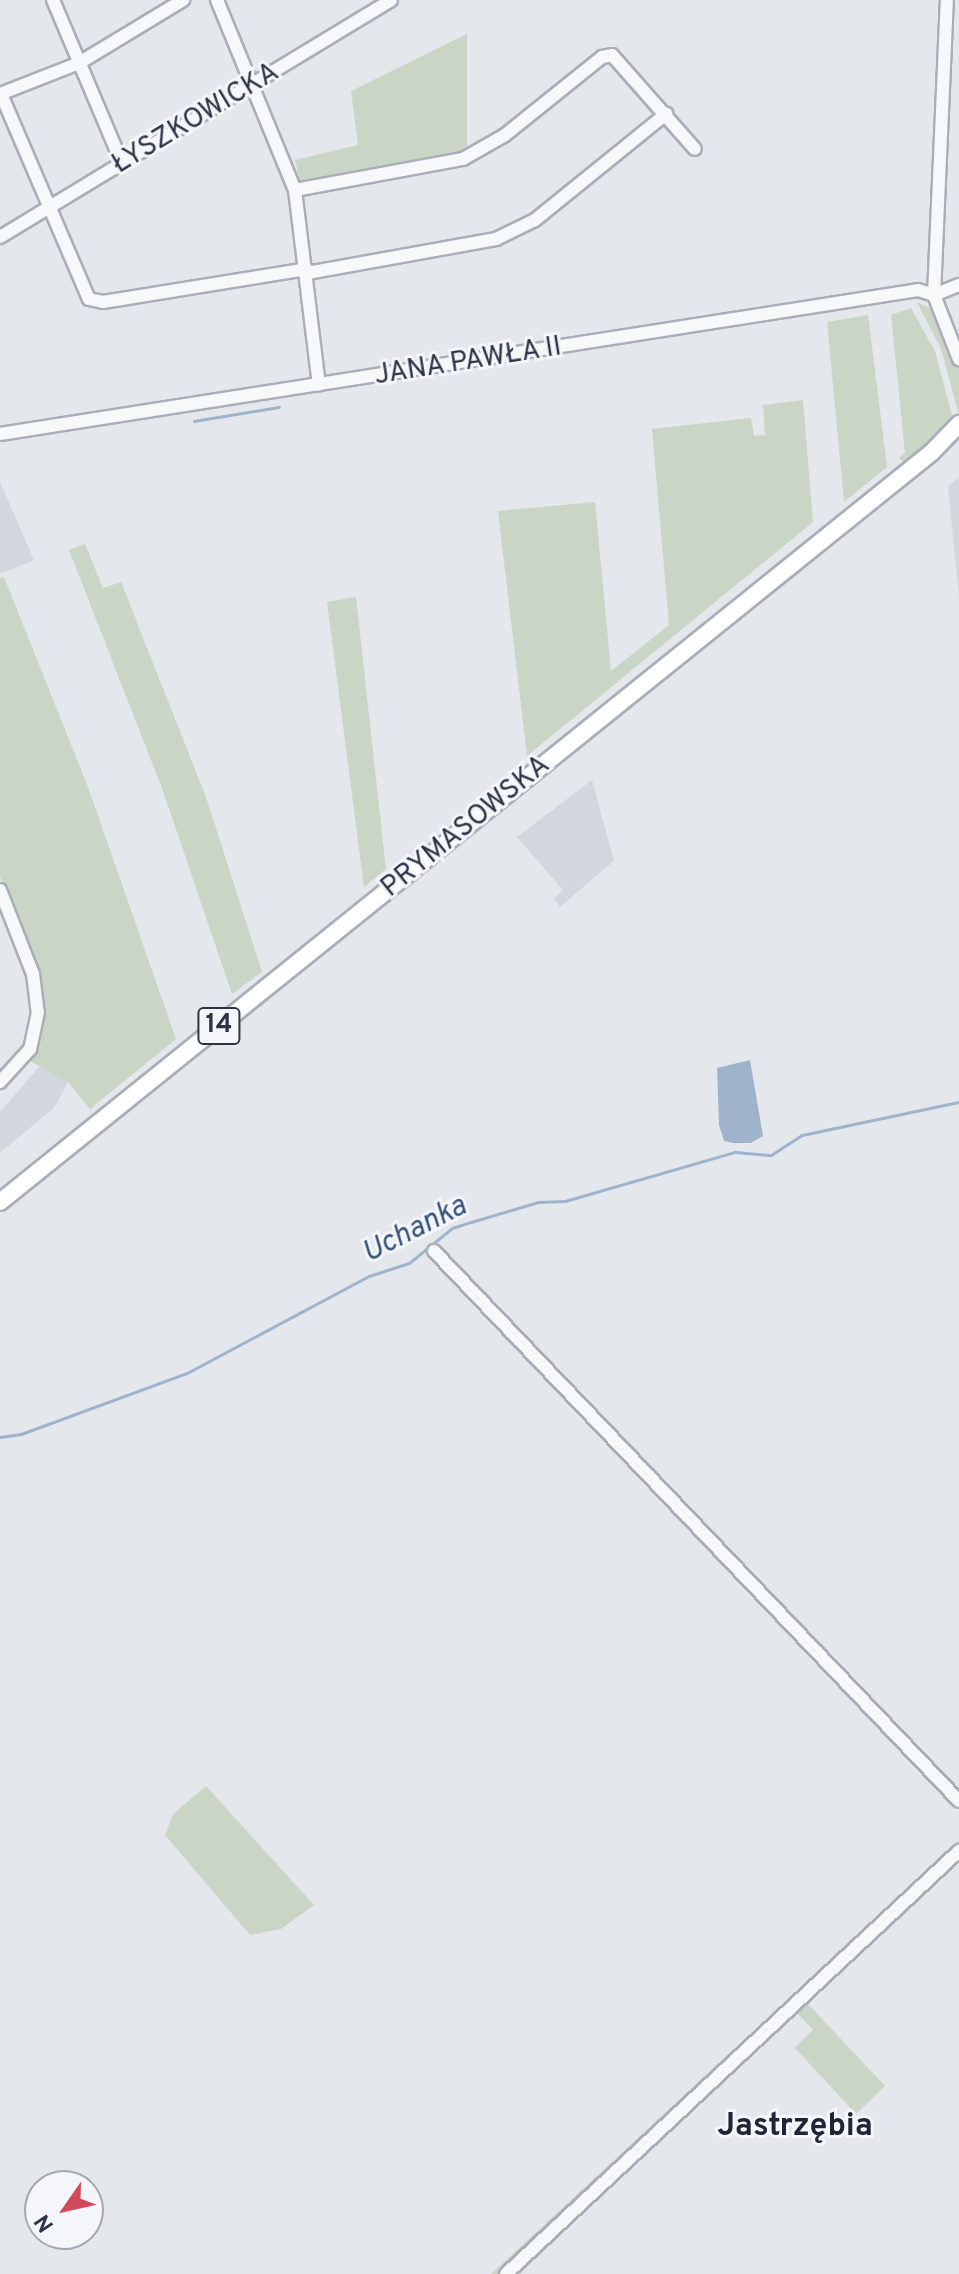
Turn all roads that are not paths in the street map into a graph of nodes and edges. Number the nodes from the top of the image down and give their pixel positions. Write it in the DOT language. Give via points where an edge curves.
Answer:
graph roads {
  1 [pos="53,0"];
  2 [pos="183,0"];
  3 [pos="217,0"];
  4 [pos="391,0"];
  5 [pos="947,0"];
  6 [pos="79,63"];
  7 [pos="253,84"];
  8 [pos="0,94"];
  9 [pos="666,114"];
  10 [pos="695,149"];
  11 [pos="122,163"];
  12 [pos="295,190"];
  13 [pos="46,209"];
  14 [pos="0,237"];
  15 [pos="306,271"];
  16 [pos="959,285"];
  17 [pos="934,295"];
  18 [pos="950,334"];
  19 [pos="959,345"];
  20 [pos="959,359"];
  21 [pos="319,385"];
  22 [pos="959,424"];
  23 [pos="0,434"];
  24 [pos="959,436"];
  25 [pos="932,452"];
  26 [pos="0,890"];
  27 [pos="0,1082"];
  28 [pos="0,1202"];
  29 [pos="434,1251"];
  30 [pos="959,1801"];
  31 [pos="959,1851"];
  32 [pos="506,2274"];
  1 -- 6 [label="street"];
  2 -- 6 [label="street"];
  3 -- 7 [label="street"];
  4 -- 7 [label="street, ŁYSZKOWICKA"];
  5 -- 17 [label="street"];
  6 -- 8 [label="street"];
  6 -- 11 [label="street"];
  7 -- 11 [label="street, ŁYSZKOWICKA"];
  7 -- 12 [label="street"];
  8 -- 13 [label="street"];
  9 -- 10 [label="street"];
  9 -- 12 [label="street" via="621,59 602,57 471,156"];
  9 -- 15 [label="street" via="547,211 496,239"];
  11 -- 13 [label="street, ŁYSZKOWICKA"];
  12 -- 15 [label="street"];
  13 -- 14 [label="street, ŁYSZKOWICKA"];
  13 -- 15 [label="street" via="89,299 103,302"];
  15 -- 21 [label="street"];
  16 -- 17 [label="street, JANA PAWŁA II"];
  17 -- 18 [label="street"];
  17 -- 21 [label="street, JANA PAWŁA II" via="918,290"];
  18 -- 19 [label="street"];
  18 -- 20 [label="street"];
  21 -- 23 [label="street, JANA PAWŁA II"];
  22 -- 25 [label="main road, PRYMASOWSKA / 14"];
  24 -- 25 [label="main road, PRYMASOWSKA / 14"];
  25 -- 28 [label="main road, PRYMASOWSKA / 14"];
  26 -- 27 [label="street" via="33,974 38,1012 30,1049"];
  29 -- 30 [label="street"];
  31 -- 32 [label="street"];
}
